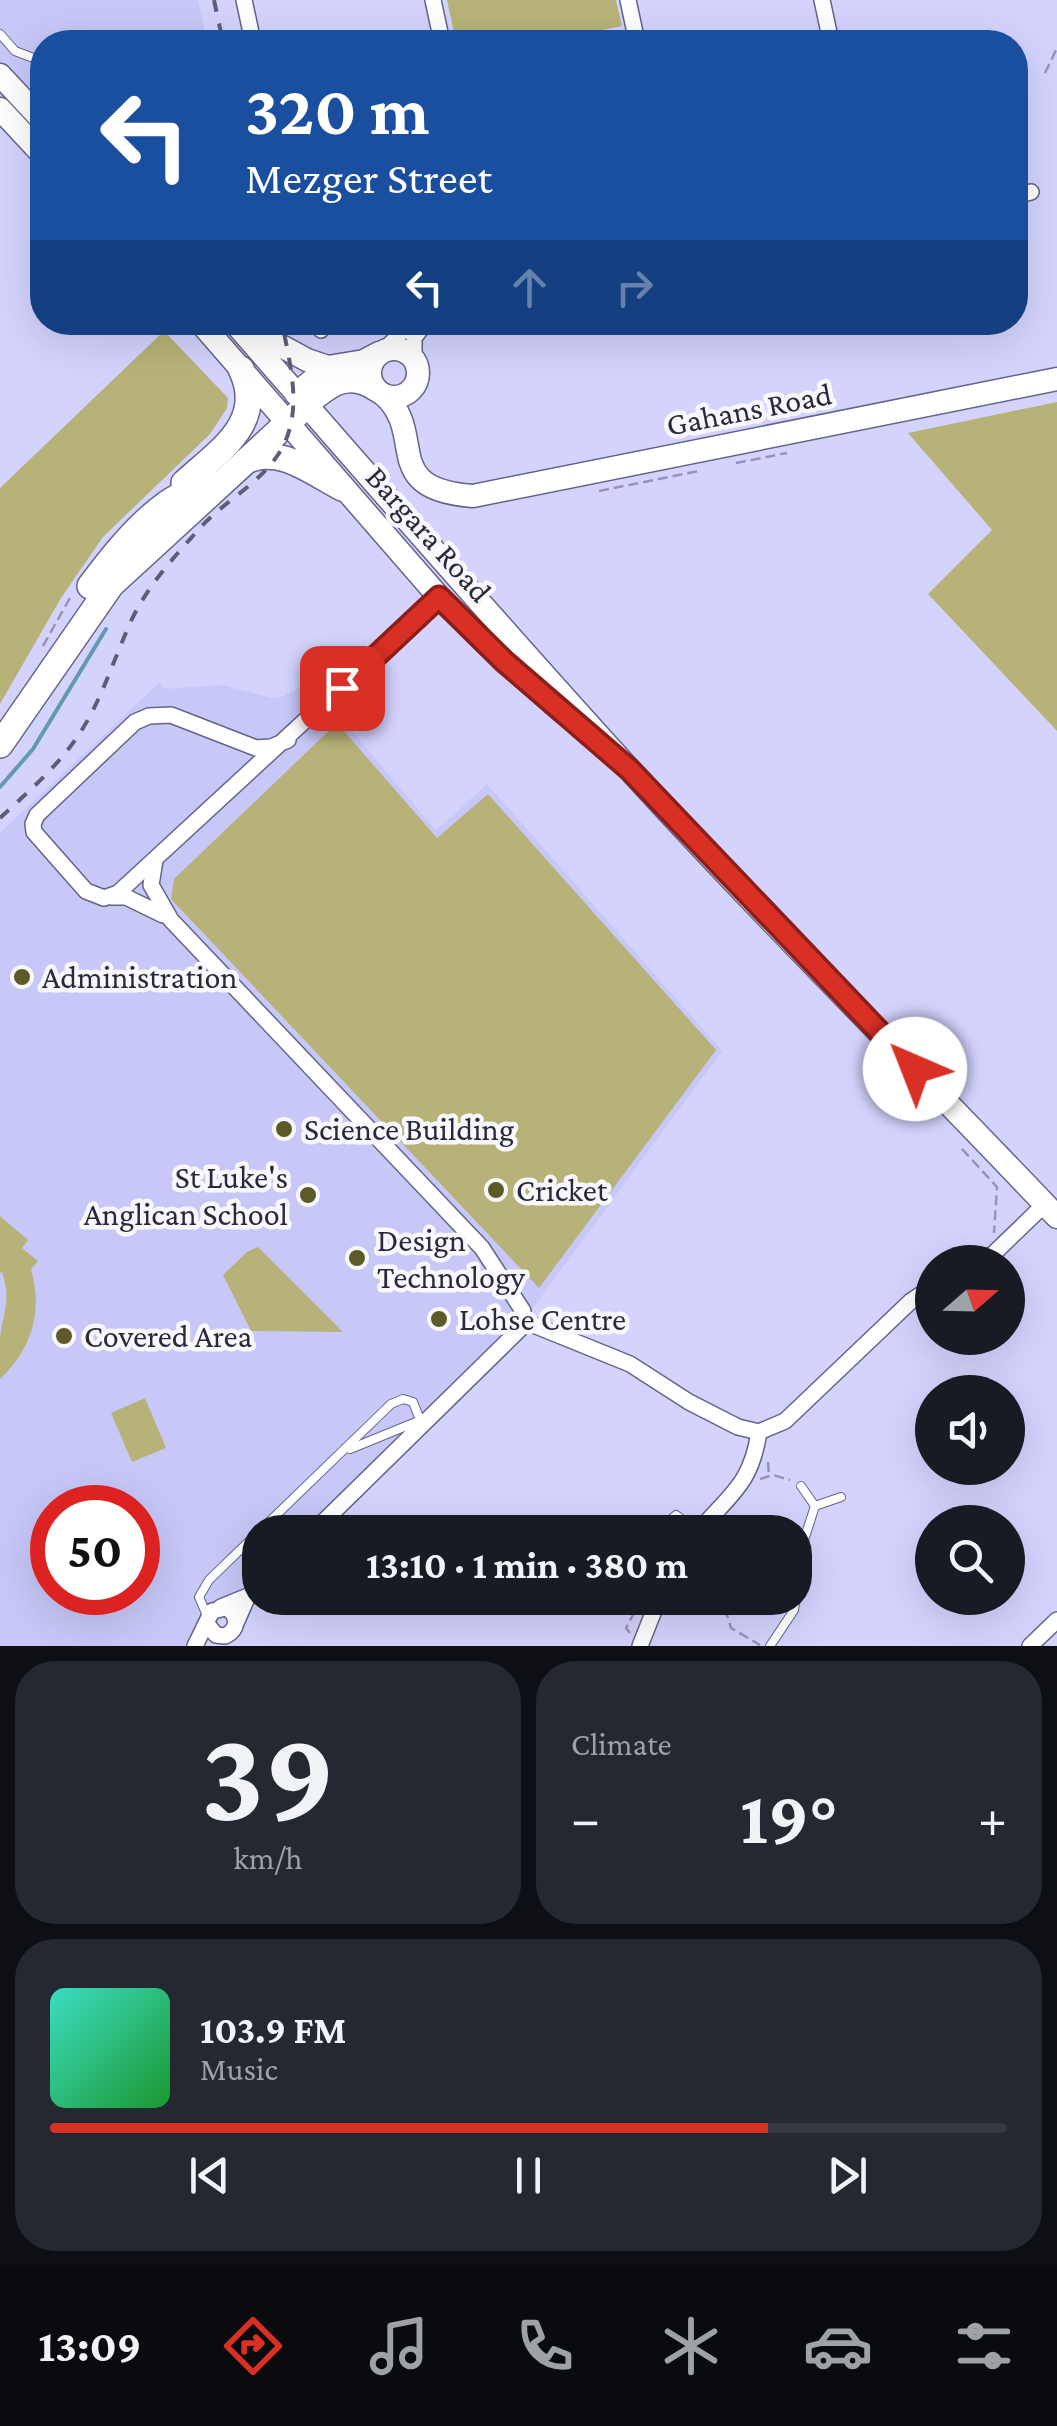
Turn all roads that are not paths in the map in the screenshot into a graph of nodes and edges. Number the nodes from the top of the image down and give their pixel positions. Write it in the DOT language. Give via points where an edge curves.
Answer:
graph roads {
  1 [pos="244,0"];
  2 [pos="433,0"];
  3 [pos="628,0"];
  4 [pos="822,0"];
  5 [pos="251,30"];
  6 [pos="439,30"];
  7 [pos="634,30"];
  8 [pos="828,30"];
  9 [pos="0,34"];
  10 [pos="30,57"];
  11 [pos="0,76"];
  12 [pos="30,107"];
  13 [pos="0,109"];
  14 [pos="30,141"];
  15 [pos="211,335"];
  16 [pos="244,335"];
  17 [pos="260,335"];
  18 [pos="399,335"];
  19 [pos="416,335"];
  20 [pos="382,352"];
  21 [pos="414,360"];
  22 [pos="328,367"];
  23 [pos="241,369"];
  24 [pos="1057,380"];
  25 [pos="414,386"];
  26 [pos="380,392"];
  27 [pos="292,409"];
  28 [pos="244,462"];
  29 [pos="342,488"];
  30 [pos="454,494"];
  31 [pos="164,506"];
  32 [pos="458,581"];
  33 [pos="439,597"];
  34 [pos="27,705"];
  35 [pos="288,740"];
  36 [pos="0,745"];
  37 [pos="630,770"];
  38 [pos="155,860"];
  39 [pos="109,897"];
  40 [pos="171,920"];
  41 [pos="1051,1211"];
  42 [pos="999,1245"];
  43 [pos="915,1298"];
  44 [pos="528,1327"];
  45 [pos="426,1421"];
  46 [pos="759,1432"];
  47 [pos="364,1443"];
  48 [pos="346,1451"];
  49 [pos="385,1463"];
  50 [pos="800,1486"];
  51 [pos="840,1497"];
  52 [pos="816,1506"];
  53 [pos="331,1515"];
  54 [pos="714,1515"];
  55 [pos="242,1596"];
  56 [pos="221,1607"];
  57 [pos="242,1612"];
  58 [pos="648,1615"];
  59 [pos="1057,1620"];
  60 [pos="208,1621"];
  61 [pos="236,1623"];
  62 [pos="225,1636"];
  63 [pos="637,1642"];
  64 [pos="198,1646"];
  65 [pos="766,1646"];
  66 [pos="1030,1646"];
  1 -- 5 [label="street"];
  2 -- 6 [label="street"];
  3 -- 7 [label="street"];
  4 -- 8 [label="street"];
  9 -- 10 [label="lane"];
  11 -- 12 [label="main road"];
  13 -- 14 [label="main road"];
  15 -- 23 [label="main road, Bargara Road"];
  16 -- 27 [label="main road, Bargara Road"];
  17 -- 22 [label="main road"];
  18 -- 20 [label="street"];
  19 -- 21 [label="street"];
  20 -- 21 [label="main road" via="397,349"];
  20 -- 22 [label="main road"];
  20 -- 26 [label="main road" via="370,374"];
  21 -- 25 [label="main road"];
  22 -- 27 [label="main road"];
  23 -- 27 [label="main road, Bargara Road"];
  23 -- 31 [label="main road" via="249,390 247,416 230,442"];
  24 -- 30 [label="main road, Gahans Road" via="485,496"];
  25 -- 26 [label="main road" via="401,396"];
  25 -- 30 [label="main road" via="420,461 436,486"];
  26 -- 27 [label="main road" via="343,380"];
  26 -- 30 [label="main road" via="396,410 421,479"];
  27 -- 28 [label="main road"];
  27 -- 29 [label="main road, Bargara Road"];
  27 -- 31 [label="main road"];
  27 -- 32 [label="main road, Bargara Road"];
  28 -- 29 [label="main road" via="278,455"];
  28 -- 34 [label="main road" via="111,585"];
  29 -- 33 [label="main road, Bargara Road"];
  31 -- 34 [label="main road" via="82,598"];
  32 -- 33 [label="main road"];
  32 -- 37 [label="main road, Bargara Road"];
  33 -- 35 [label="street"];
  33 -- 37 [label="main road, Bargara Road"];
  34 -- 36 [label="main road"];
  35 -- 38 [label="street"];
  35 -- 39 [label="street" via="256,748 171,715 136,722 32,824 36,837 86,891"];
  37 -- 41 [label="main road, Bargara Road"];
  38 -- 39 [label="street"];
  38 -- 40 [label="street" via="154,894"];
  39 -- 40 [label="street" via="126,897"];
  40 -- 44 [label="street" via="482,1248 523,1312 517,1320"];
  41 -- 42 [label="street"];
  43 -- 46 [label="street" via="785,1421"];
  44 -- 45 [label="street"];
  44 -- 46 [label="street" via="630,1364 708,1412"];
  45 -- 47 [label="lane"];
  45 -- 48 [label="lane" via="412,1402 398,1400"];
  45 -- 49 [label="street"];
  46 -- 54 [label="street" via="745,1480"];
  47 -- 48 [label="lane"];
  47 -- 49 [label="lane" via="382,1446"];
  48 -- 60 [label="lane" via="208,1580 199,1597"];
  49 -- 53 [label="street"];
  50 -- 52 [label="lane"];
  51 -- 52 [label="lane"];
  52 -- 65 [label="lane" via="794,1610"];
  55 -- 56 [label="street"];
  56 -- 60 [label="street"];
  56 -- 61 [label="street"];
  57 -- 61 [label="street"];
  58 -- 63 [label="street"];
  59 -- 66 [label="street"];
  60 -- 62 [label="street" via="216,1635"];
  60 -- 64 [label="street"];
  61 -- 62 [label="street"];
  62 -- 64 [label="street"];
}
